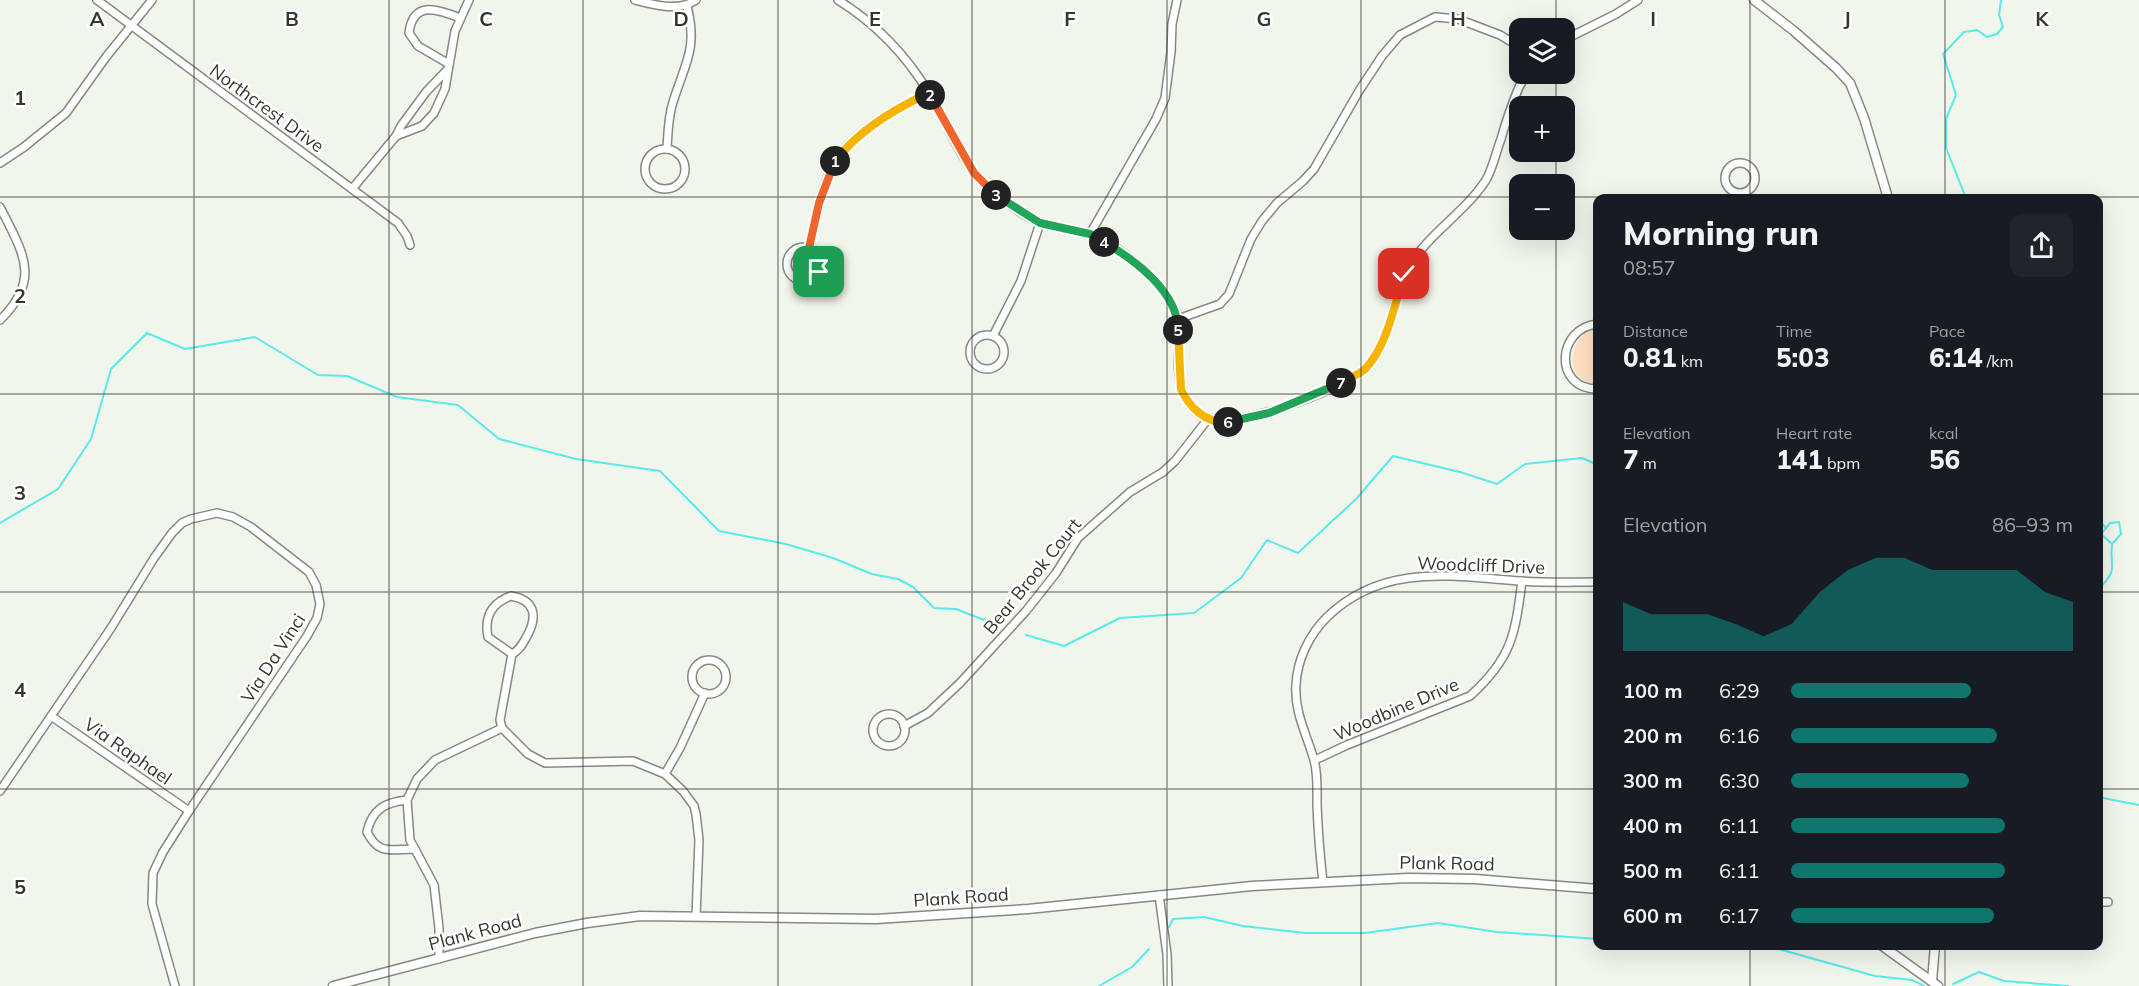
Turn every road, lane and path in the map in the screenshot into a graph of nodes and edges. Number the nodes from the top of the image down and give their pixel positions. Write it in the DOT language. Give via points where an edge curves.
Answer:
graph roads {
  1 [pos="98,0"];
  2 [pos="152,0"];
  3 [pos="469,0"];
  4 [pos="635,0"];
  5 [pos="696,0"];
  6 [pos="838,0"];
  7 [pos="1177,0"];
  8 [pos="1638,0"];
  9 [pos="1754,0"];
  10 [pos="687,6"];
  11 [pos="460,18"];
  12 [pos="130,26"];
  13 [pos="1575,34"];
  14 [pos="1509,40"];
  15 [pos="448,67"];
  16 [pos="1520,84"];
  17 [pos="929,93"];
  18 [pos="396,136"];
  19 [pos="667,149"];
  20 [pos="0,163"];
  21 [pos="352,189"];
  22 [pos="1749,190"];
  23 [pos="1752,194"];
  24 [pos="1887,194"];
  25 [pos="0,207"];
  26 [pos="1040,223"];
  27 [pos="1090,234"];
  28 [pos="410,245"];
  29 [pos="809,248"];
  30 [pos="0,320"];
  31 [pos="1178,320"];
  32 [pos="1593,325"];
  33 [pos="993,336"];
  34 [pos="1593,389"];
  35 [pos="1208,419"];
  36 [pos="1522,581"];
  37 [pos="1593,582"];
  38 [pos="512,654"];
  39 [pos="705,693"];
  40 [pos="51,716"];
  41 [pos="904,726"];
  42 [pos="502,728"];
  43 [pos="1315,760"];
  44 [pos="665,774"];
  45 [pos="0,791"];
  46 [pos="408,800"];
  47 [pos="189,811"];
  48 [pos="415,849"];
  49 [pos="1323,882"];
  50 [pos="1593,890"];
  51 [pos="1159,895"];
  52 [pos="2103,902"];
  53 [pos="2108,902"];
  54 [pos="696,916"];
  55 [pos="1888,950"];
  56 [pos="1935,950"];
  57 [pos="439,959"];
  58 [pos="1935,984"];
  59 [pos="175,986"];
  60 [pos="333,986"];
  61 [pos="1168,986"];
  1 -- 12 [label="street, Northcrest Drive"];
  2 -- 12 [label="street"];
  3 -- 11 [label="street"];
  4 -- 10 [label="street"];
  5 -- 10 [label="street"];
  6 -- 17 [label="street" via="885,35"];
  7 -- 27 [label="street" via="1165,98"];
  8 -- 13 [label="street"];
  9 -- 24 [label="street" via="1850,83"];
  10 -- 19 [label="street" via="692,42 671,111"];
  11 -- 15 [label="street"];
  11 -- 15 [label="street" via="428,9 417,13 410,24 409,33 418,46"];
  12 -- 20 [label="street" via="66,113"];
  12 -- 21 [label="street, Northcrest Drive"];
  14 -- 31 [label="street" via="1458,19 1435,17 1400,35 1359,91 1314,169 1262,221 1229,294 1220,304"];
  15 -- 18 [label="street"];
  15 -- 18 [label="street" via="441,100 428,121"];
  16 -- 35 [label="street" via="1487,178 1468,204 1415,256 1404,274 1383,340 1364,370 1269,413 1236,421"];
  17 -- 26 [label="street" via="974,173 993,193"];
  17 -- 29 [label="street" via="871,126 840,155 819,203"];
  18 -- 21 [label="street"];
  19 -- 19 [label="street" via="653,153 645,164 646,178 661,189 676,187 685,175 680,156"];
  21 -- 28 [label="street, Northcrest Drive" via="398,223"];
  22 -- 22 [label="street" via="1755,183 1753,169 1745,163 1731,165 1725,173 1728,186 1740,193"];
  22 -- 23 [label="street"];
  25 -- 30 [label="street" via="21,252 26,279 19,299"];
  26 -- 27 [label="street"];
  26 -- 33 [label="street" via="1021,280"];
  27 -- 31 [label="street" via="1148,274 1166,296"];
  29 -- 29 [label="street" via="819,257 819,272 812,278 798,279 788,269 789,256 795,249"];
  31 -- 35 [label="street" via="1181,389 1192,406"];
  32 -- 34 [label="street" via="1577,332 1564,365 1579,385"];
  33 -- 33 [label="street" via="1003,346 1001,360 990,369 980,367 971,357 973,344 980,337"];
  35 -- 41 [label="street, Bear Brook Court" via="1163,472 1130,492 1078,538 1026,611 960,683 922,717"];
  36 -- 37 [label="street, Woodcliff Drive"];
  36 -- 43 [label="street, Woodbine Drive" via="1516,628 1508,648 1499,665 1470,696"];
  36 -- 43 [label="street, Woodcliff Drive" via="1415,577 1360,591 1339,606 1319,625 1297,671 1296,700"];
  38 -- 38 [label="street" via="519,650 534,616 521,598 511,596 490,610 486,628 488,636"];
  38 -- 42 [label="street" via="500,720"];
  39 -- 39 [label="street" via="719,691 726,678 722,665 713,660 704,661 693,670 694,684"];
  39 -- 44 [label="street"];
  40 -- 45 [label="street, Via Da Vinci"];
  40 -- 47 [label="street, Via Raphael"];
  40 -- 47 [label="street, Via Da Vinci" via="172,533 191,519 217,513 251,528 309,572 320,604 317,618"];
  41 -- 41 [label="street, Bear Brook Court" via="904,736 893,745 879,742 874,734 874,724 885,715 899,718"];
  42 -- 44 [label="street" via="528,754 545,763 633,761"];
  42 -- 46 [label="street" via="435,760 417,779"];
  43 -- 49 [label="street, Woodcliff Drive"];
  44 -- 54 [label="street" via="689,798 696,814"];
  46 -- 48 [label="street" via="410,840"];
  46 -- 48 [label="street" via="391,801 382,807 374,815 368,832 378,847"];
  47 -- 59 [label="street, Via Da Vinci" via="158,862 151,892"];
  48 -- 57 [label="street" via="434,885"];
  49 -- 50 [label="street, Plank Road" via="1475,879"];
  49 -- 51 [label="street, Plank Road"];
  51 -- 54 [label="street, Plank Road" via="876,919"];
  51 -- 61 [label="street"];
  52 -- 53 [label="street"];
  54 -- 57 [label="street, Plank Road" via="640,916 587,923 524,935"];
  55 -- 58 [label="street"];
  56 -- 58 [label="street"];
  57 -- 60 [label="street, Plank Road"];
}
